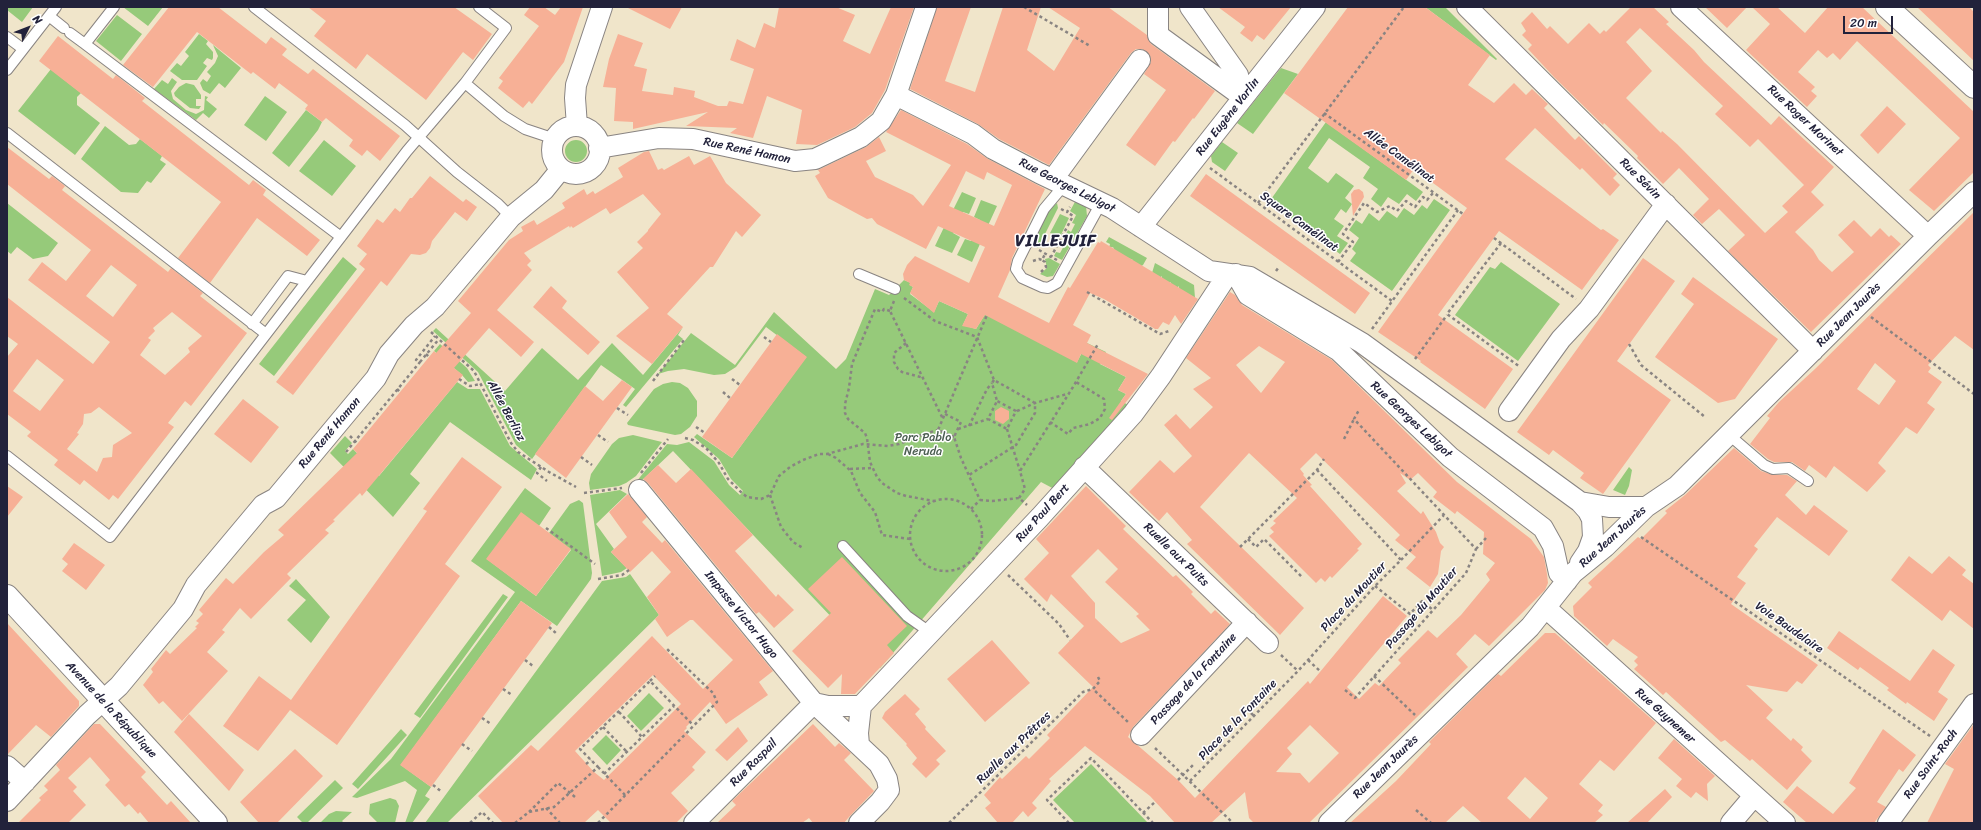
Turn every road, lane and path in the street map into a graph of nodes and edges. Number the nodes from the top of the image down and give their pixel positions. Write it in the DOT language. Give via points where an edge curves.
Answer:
graph roads {
  1 [pos="56,7"];
  2 [pos="114,7"];
  3 [pos="254,7"];
  4 [pos="479,7"];
  5 [pos="602,7"];
  6 [pos="926,7"];
  7 [pos="1024,7"];
  8 [pos="1158,7"];
  9 [pos="1190,7"];
  10 [pos="1315,7"];
  11 [pos="1404,7"];
  12 [pos="1468,7"];
  13 [pos="1681,7"];
  14 [pos="1887,7"];
  15 [pos="49,16"];
  16 [pos="7,37"];
  17 [pos="85,44"];
  18 [pos="1090,46"];
  19 [pos="23,49"];
  20 [pos="1140,60"];
  21 [pos="7,70"];
  22 [pos="465,82"];
  23 [pos="1974,88"];
  24 [pos="896,95"];
  25 [pos="1243,98"];
  26 [pos="1324,113"];
  27 [pos="577,126"];
  28 [pos="7,133"];
  29 [pos="419,138"];
  30 [pos="555,139"];
  31 [pos="599,148"];
  32 [pos="1196,158"];
  33 [pos="561,169"];
  34 [pos="1061,180"];
  35 [pos="1974,192"];
  36 [pos="1433,193"];
  37 [pos="1101,203"];
  38 [pos="1258,204"];
  39 [pos="1666,204"];
  40 [pos="1458,210"];
  41 [pos="1067,212"];
  42 [pos="1463,214"];
  43 [pos="510,217"];
  44 [pos="1141,227"];
  45 [pos="1928,236"];
  46 [pos="341,237"];
  47 [pos="1494,238"];
  48 [pos="1500,243"];
  49 [pos="1039,250"];
  50 [pos="1045,254"];
  51 [pos="1051,257"];
  52 [pos="1042,260"];
  53 [pos="1062,262"];
  54 [pos="1338,262"];
  55 [pos="1031,264"];
  56 [pos="860,274"];
  57 [pos="1038,274"];
  58 [pos="1232,274"];
  59 [pos="307,281"];
  60 [pos="896,290"];
  61 [pos="1087,292"];
  62 [pos="1392,301"];
  63 [pos="1858,307"];
  64 [pos="1589,309"];
  65 [pos="890,311"];
  66 [pos="1447,314"];
  67 [pos="987,315"];
  68 [pos="252,324"];
  69 [pos="1172,330"];
  70 [pos="430,331"];
  71 [pos="266,334"];
  72 [pos="435,336"];
  73 [pos="764,337"];
  74 [pos="977,338"];
  75 [pos="439,339"];
  76 [pos="684,340"];
  77 [pos="771,342"];
  78 [pos="906,343"];
  79 [pos="1362,343"];
  80 [pos="1098,344"];
  81 [pos="1629,344"];
  82 [pos="1813,351"];
  83 [pos="426,354"];
  84 [pos="429,357"];
  85 [pos="420,362"];
  86 [pos="1404,374"];
  87 [pos="1534,377"];
  88 [pos="924,378"];
  89 [pos="460,379"];
  90 [pos="732,379"];
  91 [pos="653,381"];
  92 [pos="993,381"];
  93 [pos="1076,382"];
  94 [pos="481,384"];
  95 [pos="740,385"];
  96 [pos="397,390"];
  97 [pos="400,392"];
  98 [pos="723,392"];
  99 [pos="1068,394"];
  100 [pos="1974,394"];
  101 [pos="730,398"];
  102 [pos="388,400"];
  103 [pos="997,401"];
  104 [pos="391,403"];
  105 [pos="1035,403"];
  106 [pos="617,408"];
  107 [pos="1359,410"];
  108 [pos="1016,411"];
  109 [pos="1509,411"];
  110 [pos="946,414"];
  111 [pos="628,415"];
  112 [pos="1705,417"];
  113 [pos="943,419"];
  114 [pos="1354,419"];
  115 [pos="988,420"];
  116 [pos="1050,422"];
  117 [pos="969,426"];
  118 [pos="696,427"];
  119 [pos="958,429"];
  120 [pos="1007,429"];
  121 [pos="938,430"];
  122 [pos="705,433"];
  123 [pos="1728,434"];
  124 [pos="598,435"];
  125 [pos="954,437"];
  126 [pos="685,438"];
  127 [pos="1344,439"];
  128 [pos="608,442"];
  129 [pos="868,444"];
  130 [pos="1012,447"];
  131 [pos="346,452"];
  132 [pos="827,454"];
  133 [pos="7,456"];
  134 [pos="581,457"];
  135 [pos="1324,459"];
  136 [pos="592,465"];
  137 [pos="541,467"];
  138 [pos="1084,467"];
  139 [pos="872,468"];
  140 [pos="850,469"];
  141 [pos="1317,470"];
  142 [pos="1020,471"];
  143 [pos="969,475"];
  144 [pos="547,481"];
  145 [pos="1808,481"];
  146 [pos="576,487"];
  147 [pos="639,490"];
  148 [pos="770,495"];
  149 [pos="1020,498"];
  150 [pos="980,500"];
  151 [pos="934,501"];
  152 [pos="1580,502"];
  153 [pos="1646,507"];
  154 [pos="971,509"];
  155 [pos="1031,509"];
  156 [pos="1444,515"];
  157 [pos="546,528"];
  158 [pos="1620,533"];
  159 [pos="1486,538"];
  160 [pos="910,539"];
  161 [pos="1248,539"];
  162 [pos="843,546"];
  163 [pos="1240,547"];
  164 [pos="803,548"];
  165 [pos="1476,549"];
  166 [pos="1401,560"];
  167 [pos="596,564"];
  168 [pos="629,570"];
  169 [pos="1003,570"];
  170 [pos="1570,577"];
  171 [pos="1302,578"];
  172 [pos="598,579"];
  173 [pos="1375,586"];
  174 [pos="7,596"];
  175 [pos="1546,608"];
  176 [pos="1433,610"];
  177 [pos="1247,622"];
  178 [pos="549,627"];
  179 [pos="931,633"];
  180 [pos="557,634"];
  181 [pos="1070,640"];
  182 [pos="1268,643"];
  183 [pos="666,650"];
  184 [pos="525,660"];
  185 [pos="1308,660"];
  186 [pos="533,666"];
  187 [pos="1298,671"];
  188 [pos="1320,671"];
  189 [pos="655,676"];
  190 [pos="1374,676"];
  191 [pos="650,681"];
  192 [pos="504,689"];
  193 [pos="1093,689"];
  194 [pos="1345,690"];
  195 [pos="512,695"];
  196 [pos="103,701"];
  197 [pos="814,703"];
  198 [pos="1974,704"];
  199 [pos="674,706"];
  200 [pos="861,706"];
  201 [pos="619,712"];
  202 [pos="1251,713"];
  203 [pos="1254,716"];
  204 [pos="482,718"];
  205 [pos="491,724"];
  206 [pos="693,725"];
  207 [pos="603,727"];
  208 [pos="1428,727"];
  209 [pos="1141,735"];
  210 [pos="642,736"];
  211 [pos="462,744"];
  212 [pos="859,745"];
  213 [pos="1945,746"];
  214 [pos="472,751"];
  215 [pos="627,752"];
  216 [pos="591,760"];
  217 [pos="586,764"];
  218 [pos="1194,764"];
  219 [pos="7,766"];
  220 [pos="598,767"];
  221 [pos="604,774"];
  222 [pos="1178,780"];
  223 [pos="25,782"];
  224 [pos="433,785"];
  225 [pos="442,792"];
  226 [pos="569,794"];
  227 [pos="625,795"];
  228 [pos="1754,796"];
  229 [pos="574,797"];
  230 [pos="7,801"];
  231 [pos="1156,801"];
  232 [pos="546,808"];
  233 [pos="1416,810"];
  234 [pos="529,812"];
  235 [pos="1143,813"];
  236 [pos="216,823"];
  237 [pos="470,823"];
  238 [pos="493,823"];
  239 [pos="515,823"];
  240 [pos="560,823"];
  241 [pos="598,823"];
  242 [pos="694,823"];
  243 [pos="859,823"];
  244 [pos="950,823"];
  245 [pos="1069,823"];
  246 [pos="1152,823"];
  247 [pos="1233,823"];
  248 [pos="1329,823"];
  249 [pos="1431,823"];
  250 [pos="1731,823"];
  251 [pos="1785,823"];
  252 [pos="1888,823"];
  1 -- 15 [label="lane"];
  2 -- 17 [label="lane"];
  3 -- 29 [label="lane"];
  4 -- 22 [label="lane" via="506,28"];
  5 -- 27 [label="street" via="576,85"];
  6 -- 24 [label="street, Rue René Hamon"];
  7 -- 18 [label="path"];
  8 -- 25 [label="street" via="1156,38"];
  9 -- 25 [label="street" via="1238,75"];
  10 -- 25 [label="street, Rue Eugène Varlin"];
  11 -- 26 [label="path"];
  12 -- 39 [label="street, Rue Sévin"];
  13 -- 45 [label="street, Rue Roger Morinet"];
  14 -- 23 [label="main road"];
  15 -- 17 [label="lane"];
  15 -- 19 [label="lane"];
  16 -- 19 [label="lane"];
  17 -- 46 [label="lane"];
  19 -- 21 [label="lane"];
  20 -- 34 [label="street"];
  22 -- 29 [label="lane"];
  22 -- 30 [label="lane" via="504,116 525,130"];
  24 -- 31 [label="street, Rue René Hamon" via="874,129 846,146 815,159 795,161 693,139 659,138"];
  24 -- 34 [label="street, Rue Georges Lebigot" via="972,134 993,149"];
  25 -- 32 [label="street, Rue Eugène Varlin"];
  26 -- 36 [label="path, Allée Camélinat"];
  26 -- 38 [label="path"];
  27 -- 30 [label="street" via="563,130"];
  27 -- 31 [label="street" via="590,130 595,135"];
  28 -- 68 [label="lane"];
  29 -- 43 [label="lane"];
  29 -- 46 [label="lane"];
  30 -- 33 [label="street" via="553,156"];
  31 -- 33 [label="street" via="598,159 586,172 574,174"];
  32 -- 38 [label="path, Square Camélinat"];
  32 -- 44 [label="street, Rue Eugène Varlin"];
  33 -- 43 [label="street, Rue René Hamon" via="540,194"];
  34 -- 37 [label="street, Rue Georges Lebigot"];
  34 -- 37 [label="lane" via="1018,261 1016,270 1022,278 1048,288 1057,283"];
  35 -- 45 [label="street, Rue Jean Jaurès"];
  36 -- 40 [label="path, Allée Camélinat"];
  36 -- 54 [label="path" via="1427,200 1423,197 1415,207 1406,201 1398,211 1390,206 1377,212 1364,203 1343,234 1353,242"];
  37 -- 44 [label="street, Rue Georges Lebigot"];
  38 -- 54 [label="path, Square Camélinat"];
  39 -- 64 [label="street"];
  39 -- 82 [label="street, Rue Sévin"];
  40 -- 42 [label="path, Allée Camélinat"];
  40 -- 62 [label="path"];
  41 -- 51 [label="path" via="1073,216"];
  43 -- 196 [label="street, Rue René Hamon" via="435,307 414,325 389,354 376,378 276,498 263,505 196,585 183,609"];
  44 -- 58 [label="street, Rue Georges Lebigot" via="1208,271"];
  45 -- 63 [label="street, Rue Jean Jaurès"];
  46 -- 59 [label="lane"];
  47 -- 48 [label="path"];
  48 -- 64 [label="path"];
  48 -- 66 [label="path"];
  49 -- 50 [label="path"];
  50 -- 51 [label="path"];
  50 -- 52 [label="path"];
  51 -- 53 [label="path"];
  52 -- 55 [label="path" via="1033,261"];
  52 -- 57 [label="path" via="1046,267"];
  54 -- 62 [label="path, Square Camélinat"];
  56 -- 60 [label="lane"];
  58 -- 79 [label="street, Rue Georges Lebigot" via="1250,277"];
  58 -- 138 [label="street, Rue Paul Bert" via="1145,399"];
  58 -- 170 [label="street, Rue Georges Lebigot" via="1248,295 1339,351 1450,457 1542,528 1553,546 1559,573"];
  59 -- 68 [label="lane" via="288,276"];
  59 -- 71 [label="lane"];
  60 -- 65 [label="path"];
  60 -- 74 [label="path" via="935,322"];
  61 -- 69 [label="path" via="1160,334"];
  62 -- 79 [label="path"];
  63 -- 82 [label="street, Rue Jean Jaurès"];
  63 -- 100 [label="path"];
  64 -- 87 [label="street" via="1561,339"];
  65 -- 78 [label="path"];
  65 -- 129 [label="path" via="884,309 882,312 875,309 852,364 845,404 848,419 865,433"];
  66 -- 86 [label="path"];
  66 -- 87 [label="path"];
  67 -- 74 [label="path"];
  68 -- 71 [label="lane"];
  70 -- 72 [label="path, Allée Berlioz"];
  71 -- 133 [label="lane" via="110,537"];
  72 -- 75 [label="path, Allée Berlioz"];
  72 -- 85 [label="path" via="416,360"];
  73 -- 77 [label="path"];
  74 -- 92 [label="path"];
  74 -- 110 [label="path" via="945,411"];
  75 -- 83 [label="path"];
  75 -- 94 [label="path, Allée Berlioz" via="474,371"];
  76 -- 91 [label="path"];
  78 -- 88 [label="path"];
  78 -- 88 [label="path" via="894,353 894,362 902,372"];
  79 -- 86 [label="street, Rue Georges Lebigot"];
  80 -- 93 [label="path"];
  81 -- 112 [label="path" via="1641,365"];
  82 -- 123 [label="street, Rue Jean Jaurès"];
  83 -- 84 [label="path"];
  83 -- 85 [label="path"];
  85 -- 96 [label="path"];
  86 -- 152 [label="street, Rue Georges Lebigot"];
  87 -- 109 [label="street"];
  88 -- 113 [label="path"];
  89 -- 94 [label="path" via="470,386"];
  90 -- 95 [label="path"];
  92 -- 103 [label="path"];
  92 -- 105 [label="path"];
  92 -- 117 [label="path" via="986,389"];
  93 -- 99 [label="path"];
  93 -- 116 [label="path" via="1104,399 1105,409 1100,418 1090,424 1073,428 1068,434"];
  94 -- 137 [label="path, Allée Berlioz" via="511,443 518,452"];
  96 -- 97 [label="path"];
  96 -- 102 [label="path"];
  98 -- 101 [label="path"];
  99 -- 105 [label="path"];
  99 -- 116 [label="path"];
  102 -- 104 [label="path"];
  102 -- 131 [label="path"];
  103 -- 108 [label="path"];
  103 -- 115 [label="path"];
  105 -- 108 [label="path"];
  105 -- 130 [label="path" via="1034,416 1019,442"];
  106 -- 111 [label="path"];
  107 -- 114 [label="path"];
  108 -- 120 [label="path"];
  110 -- 113 [label="path"];
  110 -- 119 [label="path" via="961,422"];
  113 -- 121 [label="path"];
  114 -- 127 [label="path"];
  114 -- 156 [label="path"];
  115 -- 117 [label="path"];
  115 -- 120 [label="path"];
  116 -- 142 [label="path"];
  117 -- 119 [label="path"];
  118 -- 122 [label="path"];
  119 -- 125 [label="path"];
  120 -- 130 [label="path"];
  121 -- 125 [label="path"];
  121 -- 129 [label="path" via="899,444"];
  123 -- 145 [label="lane" via="1772,470 1789,468"];
  123 -- 153 [label="street, Rue Jean Jaurès" via="1677,486"];
  124 -- 128 [label="path"];
  125 -- 143 [label="path"];
  126 -- 148 [label="path" via="706,448 728,479 747,497 761,499"];
  129 -- 132 [label="path"];
  129 -- 139 [label="path"];
  130 -- 142 [label="path"];
  130 -- 143 [label="path"];
  132 -- 140 [label="path"];
  132 -- 148 [label="path" via="818,454 790,467 779,476"];
  134 -- 136 [label="path"];
  135 -- 141 [label="path"];
  137 -- 144 [label="path" via="537,473"];
  137 -- 146 [label="path, Allée Berlioz"];
  138 -- 177 [label="street, Ruelle aux Puits"];
  138 -- 179 [label="street, Rue Paul Bert" via="1040,518"];
  139 -- 140 [label="path"];
  139 -- 151 [label="path" via="882,483 897,493"];
  140 -- 160 [label="path" via="860,492 875,512 882,535"];
  141 -- 161 [label="path"];
  141 -- 166 [label="path, Place du Moutier"];
  142 -- 149 [label="path" via="1025,489"];
  143 -- 150 [label="path"];
  147 -- 197 [label="street, Impasse Victor Hugo"];
  148 -- 164 [label="path" via="781,527 793,542"];
  149 -- 150 [label="path"];
  149 -- 155 [label="path"];
  150 -- 154 [label="path"];
  151 -- 154 [label="path" via="954,500"];
  151 -- 160 [label="path" via="915,516"];
  152 -- 153 [label="street, Rue Georges Lebigot" via="1616,507"];
  152 -- 170 [label="street, Rue Georges Lebigot" via="1592,519 1593,537 1588,551"];
  153 -- 158 [label="street, Rue Jean Jaurès"];
  154 -- 160 [label="path" via="978,517 981,527 980,548 967,565 958,570 936,571 926,566 912,550"];
  156 -- 165 [label="path"];
  156 -- 166 [label="path"];
  157 -- 167 [label="path"];
  158 -- 170 [label="street, Rue Jean Jaurès"];
  158 -- 213 [label="path, Voie Baudelaire" via="1635,533"];
  159 -- 165 [label="path, Passage du Moutier"];
  161 -- 163 [label="path"];
  161 -- 171 [label="path" via="1256,547 1264,538"];
  162 -- 179 [label="lane" via="907,616"];
  165 -- 176 [label="path, Passage du Moutier" via="1466,573"];
  166 -- 173 [label="path, Place du Moutier"];
  168 -- 172 [label="path" via="618,576"];
  169 -- 181 [label="path" via="1059,624"];
  170 -- 175 [label="street, Rue Jean Jaurès"];
  173 -- 176 [label="path" via="1410,614 1422,600"];
  173 -- 185 [label="path, Place du Moutier"];
  174 -- 196 [label="main road, Avenue de la République"];
  175 -- 208 [label="street, Rue Jean Jaurès" via="1530,627"];
  175 -- 228 [label="street, Rue Guynemer"];
  176 -- 190 [label="path, Passage du Moutier"];
  177 -- 182 [label="street, Ruelle aux Puits"];
  177 -- 209 [label="street, Passage de la Fontaine"];
  178 -- 180 [label="path"];
  179 -- 200 [label="street, Rue Paul Bert"];
  182 -- 187 [label="path"];
  183 -- 206 [label="path" via="713,693 717,702"];
  184 -- 186 [label="path"];
  185 -- 187 [label="path, Place du Moutier"];
  185 -- 188 [label="path"];
  187 -- 203 [label="path, Place de la Fontaine"];
  189 -- 191 [label="path"];
  190 -- 194 [label="path, Passage du Moutier" via="1355,698"];
  190 -- 208 [label="path"];
  191 -- 199 [label="path"];
  191 -- 201 [label="path"];
  192 -- 195 [label="path"];
  193 -- 244 [label="path, Ruelle aux Prêtres" via="1083,692"];
  196 -- 223 [label="street, Rue René Hamon"];
  196 -- 236 [label="main road, Avenue de la République"];
  197 -- 200 [label="street"];
  197 -- 212 [label="street, Impasse Victor Hugo"];
  197 -- 242 [label="street, Rue Raspail"];
  198 -- 213 [label="street, Rue Saint-Roch"];
  199 -- 206 [label="path"];
  199 -- 210 [label="path"];
  200 -- 212 [label="street"];
  201 -- 207 [label="path"];
  201 -- 210 [label="path"];
  202 -- 203 [label="path"];
  203 -- 247 [label="path, Place de la Fontaine" via="1190,781"];
  204 -- 205 [label="path"];
  206 -- 227 [label="path"];
  207 -- 215 [label="path"];
  207 -- 216 [label="path" via="580,749"];
  208 -- 248 [label="street, Rue Jean Jaurès"];
  210 -- 215 [label="path"];
  211 -- 214 [label="path"];
  212 -- 243 [label="street, Impasse Victor Hugo" via="879,764 887,779 889,790"];
  213 -- 252 [label="street, Rue Saint-Roch"];
  215 -- 221 [label="path"];
  216 -- 217 [label="path"];
  216 -- 220 [label="path"];
  218 -- 222 [label="path"];
  219 -- 223 [label="street"];
  220 -- 221 [label="path"];
  220 -- 226 [label="path"];
  221 -- 227 [label="path"];
  223 -- 230 [label="street, Rue René Hamon"];
  224 -- 225 [label="path"];
  226 -- 229 [label="path"];
  226 -- 232 [label="path" via="554,806"];
  226 -- 234 [label="path" via="558,783"];
  227 -- 241 [label="path"];
  228 -- 250 [label="street"];
  228 -- 251 [label="street, Rue Guynemer"];
  231 -- 235 [label="path"];
  232 -- 234 [label="path"];
  232 -- 240 [label="path"];
  233 -- 249 [label="path"];
  234 -- 239 [label="path"];
  235 -- 245 [label="path" via="1091,758 1047,800"];
  235 -- 246 [label="path"];
  237 -- 238 [label="path" via="482,812"];
}
